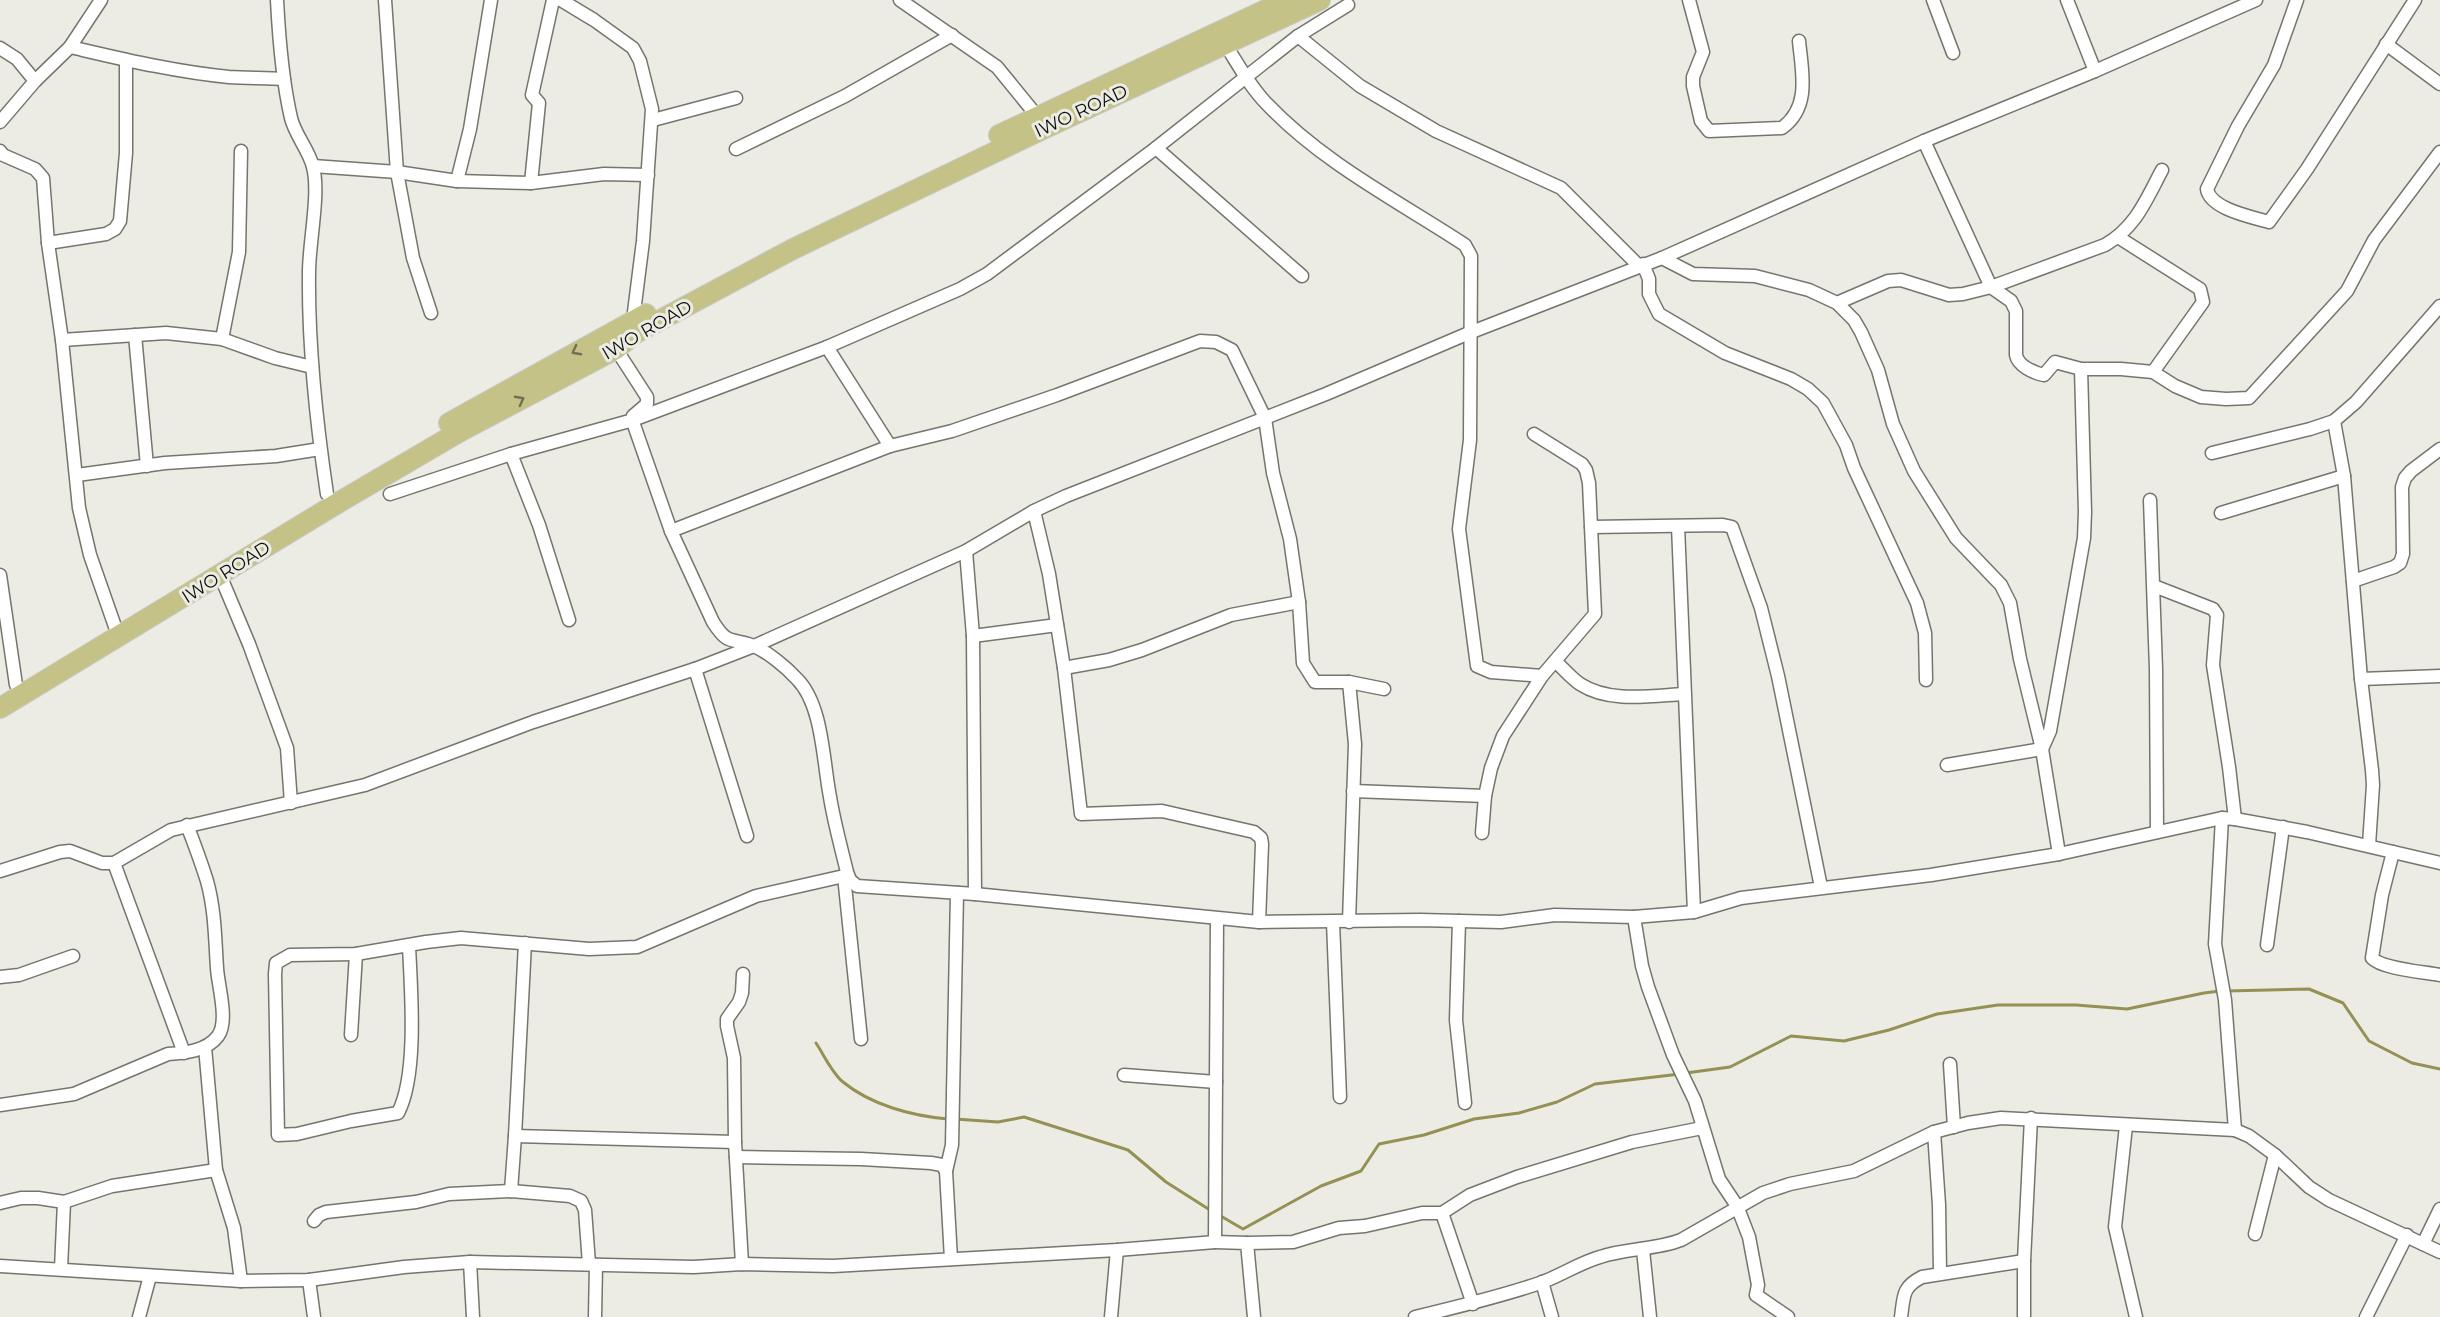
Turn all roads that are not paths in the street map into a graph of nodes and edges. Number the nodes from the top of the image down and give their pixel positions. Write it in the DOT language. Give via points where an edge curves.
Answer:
graph roads {
  1 [pos="101,0"];
  2 [pos="277,0"];
  3 [pos="385,0"];
  4 [pos="491,0"];
  5 [pos="553,0"];
  6 [pos="561,0"];
  7 [pos="900,0"];
  8 [pos="1287,0"];
  9 [pos="1320,0"];
  10 [pos="1689,0"];
  11 [pos="1933,0"];
  12 [pos="2067,0"];
  13 [pos="2256,0"];
  14 [pos="2297,0"];
  15 [pos="2415,0"];
  16 [pos="1348,5"];
  17 [pos="952,35"];
  18 [pos="1298,36"];
  19 [pos="1799,41"];
  20 [pos="1225,44"];
  21 [pos="2386,44"];
  22 [pos="70,47"];
  23 [pos="0,48"];
  24 [pos="1953,53"];
  25 [pos="126,60"];
  26 [pos="2095,71"];
  27 [pos="1245,76"];
  28 [pos="284,79"];
  29 [pos="35,81"];
  30 [pos="2440,84"];
  31 [pos="736,98"];
  32 [pos="1037,116"];
  33 [pos="652,120"];
  34 [pos="0,122"];
  35 [pos="1924,141"];
  36 [pos="1156,148"];
  37 [pos="736,149"];
  38 [pos="0,151"];
  39 [pos="241,152"];
  40 [pos="2440,152"];
  41 [pos="313,166"];
  42 [pos="2162,170"];
  43 [pos="397,172"];
  44 [pos="648,175"];
  45 [pos="457,181"];
  46 [pos="531,183"];
  47 [pos="2118,237"];
  48 [pos="48,243"];
  49 [pos="790,245"];
  50 [pos="1662,258"];
  51 [pos="1641,265"];
  52 [pos="1302,276"];
  53 [pos="1991,287"];
  54 [pos="1837,303"];
  55 [pos="2440,306"];
  56 [pos="431,312"];
  57 [pos="633,320"];
  58 [pos="1470,333"];
  59 [pos="135,335"];
  60 [pos="222,339"];
  61 [pos="62,340"];
  62 [pos="827,347"];
  63 [pos="616,349"];
  64 [pos="312,367"];
  65 [pos="2081,369"];
  66 [pos="2153,372"];
  67 [pos="1264,418"];
  68 [pos="633,420"];
  69 [pos="2334,421"];
  70 [pos="1534,434"];
  71 [pos="890,446"];
  72 [pos="2440,448"];
  73 [pos="320,449"];
  74 [pos="2212,453"];
  75 [pos="511,454"];
  76 [pos="147,466"];
  77 [pos="76,475"];
  78 [pos="2344,476"];
  79 [pos="327,494"];
  80 [pos="390,494"];
  81 [pos="2150,500"];
  82 [pos="1034,511"];
  83 [pos="2221,513"];
  84 [pos="1678,526"];
  85 [pos="1590,527"];
  86 [pos="671,531"];
  87 [pos="966,550"];
  88 [pos="0,574"];
  89 [pos="220,575"];
  90 [pos="2353,581"];
  91 [pos="2154,586"];
  92 [pos="1299,602"];
  93 [pos="568,620"];
  94 [pos="1057,625"];
  95 [pos="116,632"];
  96 [pos="973,636"];
  97 [pos="754,646"];
  98 [pos="1555,661"];
  99 [pos="1064,668"];
  100 [pos="695,669"];
  101 [pos="1542,676"];
  102 [pos="2440,676"];
  103 [pos="2361,679"];
  104 [pos="1926,680"];
  105 [pos="1349,682"];
  106 [pos="1384,689"];
  107 [pos="8,690"];
  108 [pos="1683,694"];
  109 [pos="0,708"];
  110 [pos="2042,749"];
  111 [pos="1947,765"];
  112 [pos="1353,791"];
  113 [pos="1485,796"];
  114 [pos="291,803"];
  115 [pos="2228,818"];
  116 [pos="187,825"];
  117 [pos="2283,827"];
  118 [pos="2157,832"];
  119 [pos="1482,833"];
  120 [pos="747,836"];
  121 [pos="2368,845"];
  122 [pos="2393,852"];
  123 [pos="2060,854"];
  124 [pos="114,863"];
  125 [pos="2440,863"];
  126 [pos="0,871"];
  127 [pos="847,878"];
  128 [pos="1821,887"];
  129 [pos="957,893"];
  130 [pos="975,894"];
  131 [pos="1694,912"];
  132 [pos="1634,917"];
  133 [pos="1217,919"];
  134 [pos="1460,921"];
  135 [pos="1259,922"];
  136 [pos="1333,922"];
  137 [pos="1349,922"];
  138 [pos="525,943"];
  139 [pos="2267,945"];
  140 [pos="409,946"];
  141 [pos="357,954"];
  142 [pos="73,956"];
  143 [pos="743,974"];
  144 [pos="2440,975"];
  145 [pos="0,976"];
  146 [pos="351,1035"];
  147 [pos="861,1039"];
  148 [pos="205,1047"];
  149 [pos="184,1053"];
  150 [pos="1950,1064"];
  151 [pos="1124,1075"];
  152 [pos="1216,1082"];
  153 [pos="1340,1097"];
  154 [pos="1465,1103"];
  155 [pos="0,1105"];
  156 [pos="2031,1118"];
  157 [pos="1954,1126"];
  158 [pos="2126,1126"];
  159 [pos="1702,1128"];
  160 [pos="2235,1130"];
  161 [pos="1934,1132"];
  162 [pos="515,1136"];
  163 [pos="735,1142"];
  164 [pos="2275,1155"];
  165 [pos="736,1157"];
  166 [pos="216,1170"];
  167 [pos="946,1171"];
  168 [pos="510,1191"];
  169 [pos="64,1202"];
  170 [pos="0,1203"];
  171 [pos="1737,1206"];
  172 [pos="2440,1209"];
  173 [pos="1442,1213"];
  174 [pos="314,1221"];
  175 [pos="2255,1234"];
  176 [pos="2407,1235"];
  177 [pos="1215,1242"];
  178 [pos="1247,1243"];
  179 [pos="2423,1244"];
  180 [pos="1117,1250"];
  181 [pos="1643,1250"];
  182 [pos="2440,1252"];
  183 [pos="951,1259"];
  184 [pos="2024,1261"];
  185 [pos="470,1262"];
  186 [pos="742,1264"];
  187 [pos="593,1265"];
  188 [pos="0,1266"];
  189 [pos="62,1269"];
  190 [pos="1940,1273"];
  191 [pos="150,1276"];
  192 [pos="309,1280"];
  193 [pos="241,1281"];
  194 [pos="1542,1282"];
  195 [pos="1473,1304"];
  196 [pos="139,1317"];
  197 [pos="314,1317"];
  198 [pos="473,1317"];
  199 [pos="595,1317"];
  200 [pos="1112,1317"];
  201 [pos="1254,1317"];
  202 [pos="1415,1317"];
  203 [pos="1552,1317"];
  204 [pos="1650,1317"];
  205 [pos="1788,1317"];
  206 [pos="1900,1317"];
  207 [pos="2024,1317"];
  208 [pos="2136,1317"];
  209 [pos="2366,1317"];
  1 -- 22 [label="street"];
  2 -- 28 [label="street"];
  3 -- 43 [label="street"];
  4 -- 45 [label="street" via="470,129"];
  5 -- 46 [label="street" via="532,95 539,103"];
  6 -- 33 [label="street" via="633,48 640,61"];
  7 -- 17 [label="street"];
  8 -- 32 [label="main road, IWO ROAD"];
  9 -- 20 [label="main road, IWO ROAD"];
  10 -- 19 [label="street" via="1703,52 1693,86 1701,121 1709,131 1782,128 1790,121 1804,92"];
  11 -- 24 [label="street"];
  12 -- 26 [label="street"];
  13 -- 26 [label="street"];
  14 -- 21 [label="street" via="2274,65 2207,189 2213,201 2269,222"];
  15 -- 21 [label="street"];
  16 -- 18 [label="street"];
  17 -- 32 [label="street" via="997,67"];
  17 -- 37 [label="street" via="845,96"];
  18 -- 27 [label="street"];
  18 -- 51 [label="street" via="1360,86 1436,131 1561,188"];
  20 -- 27 [label="street"];
  20 -- 49 [label="main road, IWO ROAD"];
  21 -- 30 [label="street"];
  22 -- 25 [label="street"];
  22 -- 29 [label="street"];
  23 -- 29 [label="street" via="17,58"];
  25 -- 28 [label="street" via="229,77"];
  25 -- 48 [label="street" via="126,153 120,221 106,234"];
  26 -- 35 [label="street"];
  27 -- 36 [label="street"];
  27 -- 58 [label="street" via="1266,104 1309,141 1465,245 1471,256"];
  28 -- 41 [label="street" via="295,130"];
  29 -- 34 [label="street"];
  31 -- 33 [label="street"];
  32 -- 49 [label="main road, IWO ROAD"];
  33 -- 44 [label="street"];
  35 -- 50 [label="street"];
  35 -- 53 [label="street"];
  36 -- 52 [label="street"];
  36 -- 62 [label="street" via="987,274 960,290"];
  38 -- 48 [label="street" via="35,169 43,178"];
  39 -- 60 [label="street" via="240,234"];
  40 -- 66 [label="street" via="2374,240 2347,291 2249,398 2201,397"];
  41 -- 43 [label="street"];
  41 -- 64 [label="street" via="309,270"];
  42 -- 47 [label="street" via="2132,224"];
  43 -- 45 [label="street"];
  43 -- 56 [label="street" via="413,258"];
  44 -- 46 [label="street" via="604,174"];
  44 -- 57 [label="street"];
  45 -- 46 [label="street"];
  47 -- 53 [label="street"];
  47 -- 66 [label="street" via="2203,294 2203,302"];
  48 -- 61 [label="street"];
  49 -- 57 [label="main road, IWO ROAD"];
  49 -- 63 [label="main road, IWO ROAD" via="636,333"];
  50 -- 51 [label="street"];
  50 -- 54 [label="street" via="1693,274 1755,276 1809,290"];
  51 -- 58 [label="street"];
  51 -- 104 [label="street" via="1659,314 1725,353 1791,379 1823,403 1917,603 1925,633"];
  53 -- 54 [label="street" via="1949,295 1901,280 1888,281"];
  53 -- 65 [label="street" via="2012,302 2016,311 2016,355 2021,365 2044,375 2055,362"];
  54 -- 110 [label="street" via="1861,332 1914,471 1956,538 2001,585 2010,603"];
  55 -- 69 [label="street" via="2356,402"];
  57 -- 79 [label="main road, IWO ROAD, one-way"];
  58 -- 67 [label="street"];
  58 -- 101 [label="street" via="1470,440 1460,529 1477,666 1491,672"];
  59 -- 60 [label="street" via="166,333"];
  59 -- 61 [label="street"];
  59 -- 76 [label="street"];
  60 -- 64 [label="street"];
  61 -- 77 [label="street"];
  62 -- 68 [label="street"];
  62 -- 71 [label="street"];
  63 -- 68 [label="street" via="647,397 647,404"];
  89 -- 63 [label="main road, IWO ROAD, one-way" via="459,432"];
  64 -- 73 [label="street"];
  65 -- 66 [label="street"];
  65 -- 110 [label="street" via="2084,538 2060,686"];
  67 -- 71 [label="street" via="1232,350 1216,342 1200,341 1046,399"];
  67 -- 82 [label="street"];
  67 -- 92 [label="street"];
  68 -- 75 [label="street"];
  68 -- 86 [label="street"];
  69 -- 74 [label="street"];
  69 -- 78 [label="street"];
  70 -- 85 [label="street" via="1586,470"];
  71 -- 86 [label="street"];
  72 -- 90 [label="street" via="2405,478 2400,563"];
  73 -- 76 [label="street"];
  73 -- 79 [label="street"];
  75 -- 80 [label="street"];
  75 -- 93 [label="street" via="539,525"];
  76 -- 77 [label="street"];
  77 -- 95 [label="street" via="82,526"];
  78 -- 83 [label="street"];
  78 -- 90 [label="street"];
  79 -- 95 [label="main road, IWO ROAD"];
  81 -- 91 [label="street"];
  82 -- 87 [label="street"];
  82 -- 94 [label="street"];
  84 -- 85 [label="street"];
  84 -- 108 [label="street"];
  84 -- 128 [label="street" via="1723,525 1732,527 1736,533 1778,676"];
  85 -- 98 [label="street" via="1595,615"];
  86 -- 97 [label="street" via="721,635"];
  87 -- 96 [label="street"];
  87 -- 97 [label="street"];
  88 -- 107 [label="street"];
  89 -- 95 [label="main road, IWO ROAD"];
  89 -- 114 [label="street" via="287,748"];
  90 -- 103 [label="street"];
  91 -- 115 [label="street" via="2212,609 2217,615 2213,665 2229,767"];
  91 -- 118 [label="street"];
  92 -- 99 [label="street" via="1231,615 1143,650"];
  92 -- 105 [label="street" via="1303,663 1308,673 1315,682"];
  94 -- 96 [label="street"];
  94 -- 99 [label="street"];
  95 -- 107 [label="main road, IWO ROAD"];
  95 -- 109 [label="main road, IWO ROAD"];
  96 -- 130 [label="street"];
  97 -- 100 [label="street"];
  97 -- 127 [label="street" via="779,663 809,694"];
  98 -- 101 [label="street"];
  98 -- 108 [label="street" via="1580,684 1606,694"];
  99 -- 135 [label="street" via="1081,814 1162,811 1254,831 1262,844"];
  100 -- 114 [label="street" via="533,722 365,785"];
  100 -- 120 [label="street"];
  101 -- 113 [label="street" via="1503,736"];
  102 -- 103 [label="street"];
  103 -- 121 [label="street" via="2373,785"];
  105 -- 106 [label="street"];
  105 -- 112 [label="street" via="1355,744"];
  108 -- 131 [label="street"];
  110 -- 111 [label="street"];
  110 -- 123 [label="street"];
  112 -- 113 [label="street"];
  112 -- 137 [label="street"];
  113 -- 119 [label="street"];
  114 -- 116 [label="street"];
  115 -- 117 [label="street"];
  115 -- 118 [label="street"];
  115 -- 160 [label="street" via="2215,944"];
  116 -- 124 [label="street"];
  116 -- 148 [label="street" via="207,881 215,920 222,1027"];
  117 -- 121 [label="street"];
  117 -- 139 [label="street"];
  118 -- 123 [label="street"];
  121 -- 122 [label="street"];
  122 -- 125 [label="street"];
  122 -- 144 [label="street" via="2372,958 2385,965"];
  123 -- 128 [label="street" via="1931,875"];
  124 -- 126 [label="street" via="102,863 70,851"];
  124 -- 149 [label="street"];
  127 -- 129 [label="street" via="862,887"];
  127 -- 138 [label="street" via="756,896 637,948 589,949"];
  127 -- 147 [label="street"];
  128 -- 131 [label="street" via="1741,898"];
  129 -- 130 [label="street"];
  129 -- 167 [label="street" via="952,1145"];
  130 -- 133 [label="street"];
  131 -- 132 [label="street"];
  132 -- 134 [label="street" via="1555,915 1513,922"];
  132 -- 159 [label="street" via="1642,966"];
  133 -- 135 [label="street"];
  133 -- 152 [label="street"];
  134 -- 137 [label="street"];
  134 -- 154 [label="street" via="1456,1020"];
  135 -- 136 [label="street"];
  136 -- 137 [label="street"];
  136 -- 153 [label="street"];
  138 -- 140 [label="street" via="461,939"];
  138 -- 162 [label="street"];
  140 -- 141 [label="street"];
  140 -- 141 [label="street" via="412,1028 406,1095 398,1113 278,1135 276,963 290,955"];
  141 -- 146 [label="street"];
  142 -- 145 [label="street" via="19,975"];
  143 -- 163 [label="street" via="739,1002 727,1019 734,1058"];
  148 -- 149 [label="street"];
  148 -- 166 [label="street"];
  149 -- 155 [label="street" via="168,1054 74,1095"];
  150 -- 157 [label="street"];
  151 -- 152 [label="street"];
  152 -- 177 [label="street"];
  156 -- 157 [label="street" via="2001,1118"];
  156 -- 158 [label="street"];
  156 -- 184 [label="street"];
  157 -- 161 [label="street"];
  158 -- 160 [label="street"];
  158 -- 208 [label="street" via="2115,1227"];
  159 -- 171 [label="street" via="1719,1179"];
  159 -- 173 [label="street" via="1632,1142 1517,1177 1470,1195"];
  160 -- 164 [label="street"];
  161 -- 171 [label="street" via="1854,1171 1790,1184"];
  161 -- 190 [label="street"];
  162 -- 163 [label="street"];
  162 -- 168 [label="street"];
  163 -- 165 [label="street"];
  164 -- 175 [label="street"];
  164 -- 176 [label="street" via="2329,1200"];
  165 -- 167 [label="street" via="932,1163 942,1165"];
  165 -- 186 [label="street"];
  166 -- 169 [label="street" via="112,1186"];
  166 -- 193 [label="street" via="234,1228"];
  167 -- 183 [label="street"];
  168 -- 174 [label="street" via="449,1194 416,1202 326,1212"];
  168 -- 187 [label="street" via="570,1196 581,1201"];
  169 -- 170 [label="street" via="21,1198"];
  169 -- 189 [label="street"];
  171 -- 181 [label="street" via="1681,1240"];
  171 -- 205 [label="street" via="1750,1243 1758,1285 1756,1295"];
  172 -- 179 [label="street"];
  173 -- 178 [label="street" via="1339,1228 1293,1242"];
  173 -- 195 [label="street"];
  176 -- 179 [label="street"];
  176 -- 209 [label="street"];
  177 -- 178 [label="street"];
  177 -- 180 [label="street"];
  178 -- 201 [label="street"];
  179 -- 182 [label="street"];
  180 -- 183 [label="street"];
  180 -- 200 [label="street"];
  181 -- 194 [label="street" via="1615,1252"];
  181 -- 204 [label="street"];
  183 -- 186 [label="street" via="833,1266"];
  184 -- 190 [label="street"];
  184 -- 207 [label="street"];
  185 -- 187 [label="street"];
  185 -- 192 [label="street"];
  185 -- 198 [label="street"];
  186 -- 187 [label="street"];
  187 -- 199 [label="street"];
  188 -- 189 [label="street"];
  189 -- 191 [label="street"];
  190 -- 206 [label="street" via="1912,1282 1905,1290"];
  191 -- 193 [label="street"];
  191 -- 196 [label="street"];
  192 -- 193 [label="street"];
  192 -- 197 [label="street"];
  194 -- 195 [label="street"];
  194 -- 203 [label="street"];
  195 -- 202 [label="street"];
}
